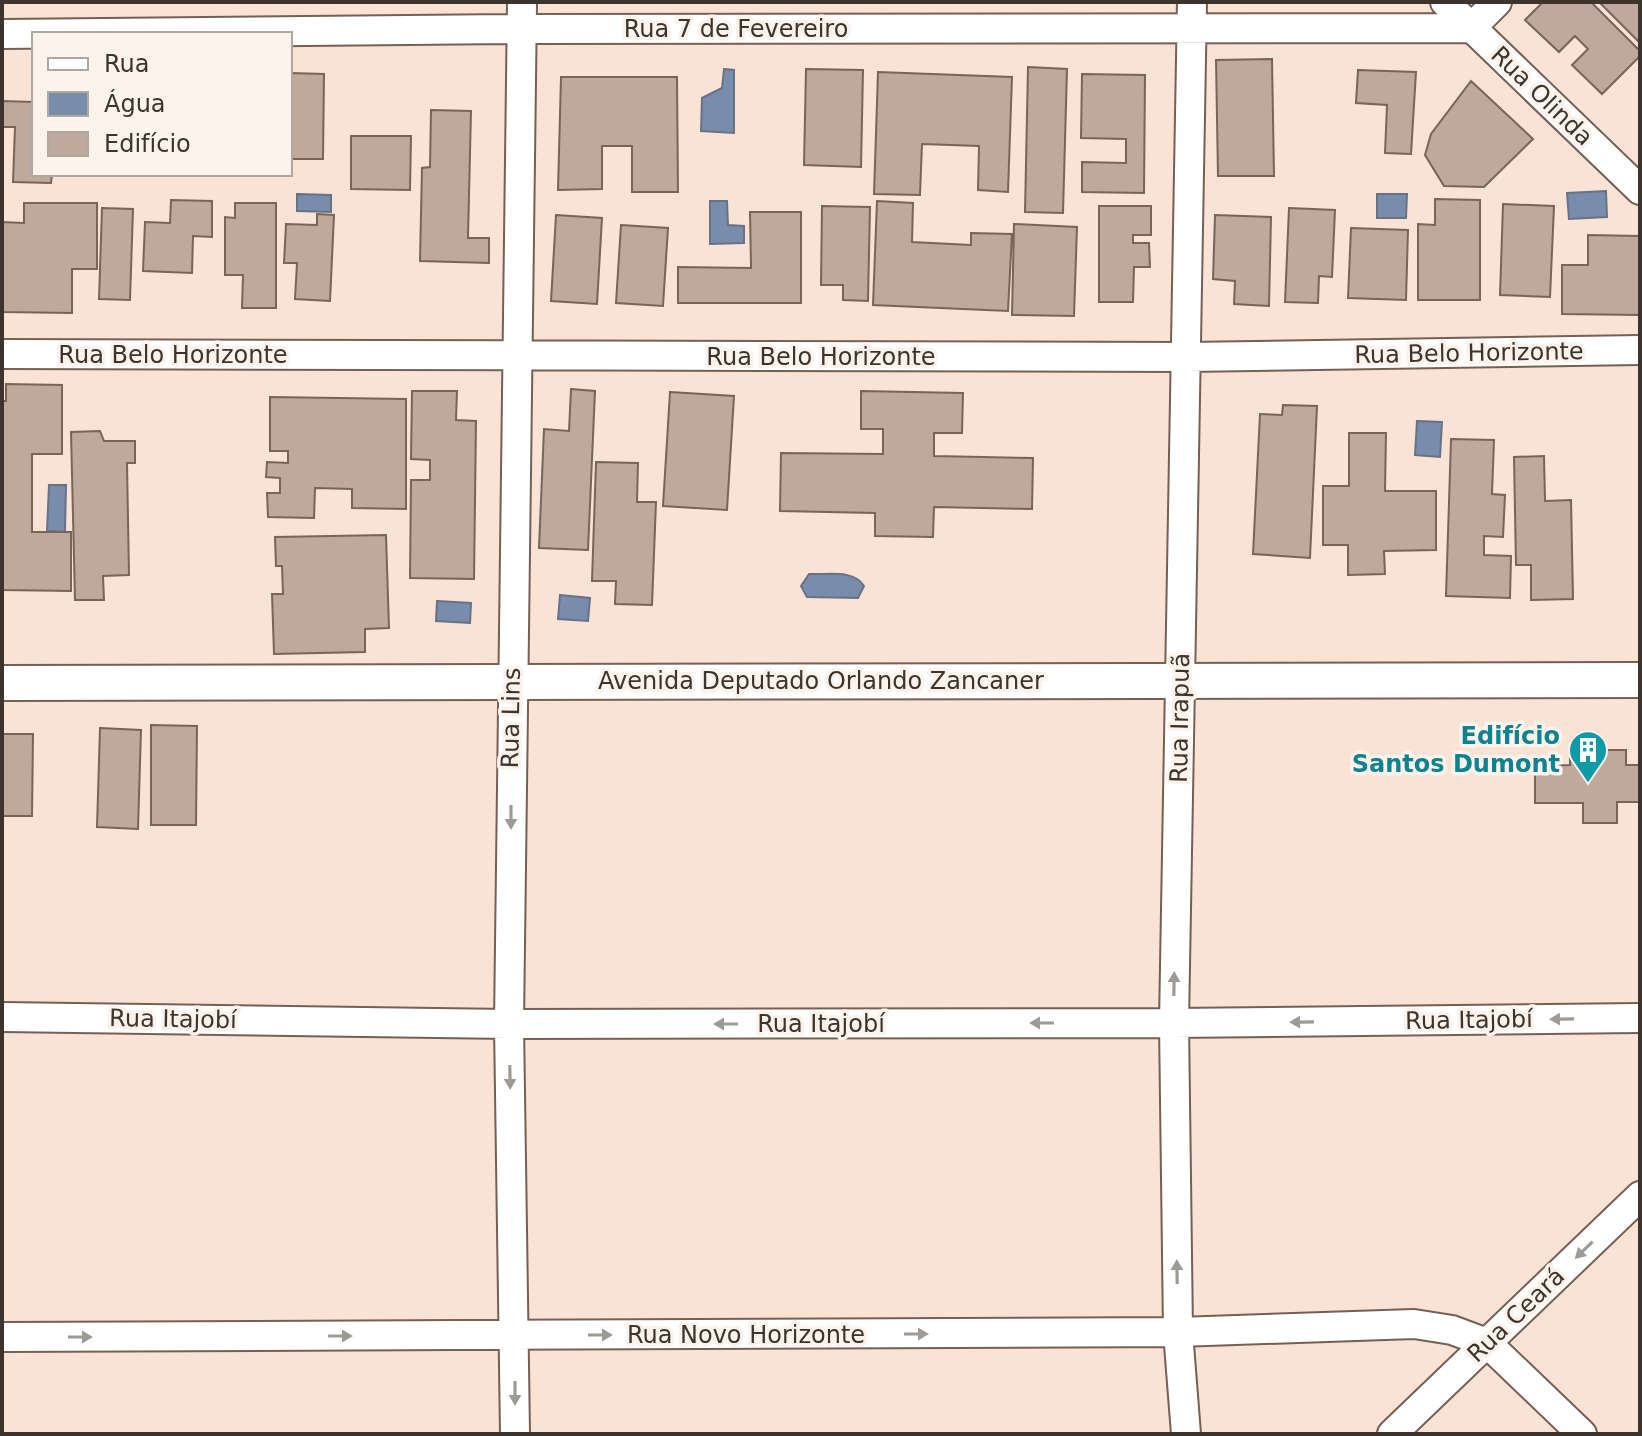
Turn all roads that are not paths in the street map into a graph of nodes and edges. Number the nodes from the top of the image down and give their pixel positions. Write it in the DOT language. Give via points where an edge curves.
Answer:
graph roads {
  1 [pos="1192,2"];
  2 [pos="1445,2"];
  3 [pos="1497,2"];
  4 [pos="521,16"];
  5 [pos="1471,28"];
  6 [pos="1192,30"];
  7 [pos="60,32"];
  8 [pos="32,33"];
  9 [pos="2,34"];
  10 [pos="1640,190"];
  11 [pos="1640,350"];
  12 [pos="2,354"];
  13 [pos="517,356"];
  14 [pos="1187,357"];
  15 [pos="1181,679"];
  16 [pos="1640,680"];
  17 [pos="2,683"];
  18 [pos="512,683"];
  19 [pos="2,1017"];
  20 [pos="1640,1018"];
  21 [pos="1174,1023"];
  22 [pos="509,1024"];
  23 [pos="1640,1196"];
  24 [pos="1178,1332"];
  25 [pos="515,1336"];
  26 [pos="2,1337"];
  27 [pos="1487,1343"];
  28 [pos="515,1434"];
  29 [pos="1186,1434"];
  30 [pos="1392,1434"];
  31 [pos="1582,1434"];
  1 -- 6 [label="street, Rua Irapuã"];
  2 -- 5 [label="street, Rua Olinda"];
  3 -- 5 [label="street"];
  4 -- 6 [label="street, Rua 7 de Fevereiro"];
  4 -- 7 [label="street, Rua 7 de Fevereiro"];
  4 -- 13 [label="street, Rua Lins"];
  5 -- 6 [label="street, Rua 7 de Fevereiro"];
  5 -- 10 [label="street, Rua Olinda"];
  6 -- 14 [label="street, Rua Irapuã"];
  8 -- 9 [label="street, Rua 7 de Fevereiro"];
  11 -- 14 [label="street, Rua Belo Horizonte"];
  12 -- 13 [label="street, Rua Belo Horizonte"];
  13 -- 14 [label="street, Rua Belo Horizonte"];
  13 -- 18 [label="street, Rua Lins"];
  14 -- 15 [label="street, Rua Irapuã"];
  15 -- 16 [label="street, Avenida Deputado Orlando Zancaner"];
  15 -- 18 [label="street, Avenida Deputado Orlando Zancaner"];
  21 -- 15 [label="street, Rua Irapuã, one-way"];
  17 -- 18 [label="street, Avenida Deputado Orlando Zancaner"];
  18 -- 22 [label="street, Rua Lins, one-way"];
  19 -- 22 [label="street, Rua Itajobí"];
  20 -- 21 [label="street, Rua Itajobí, one-way"];
  21 -- 22 [label="street, Rua Itajobí, one-way"];
  24 -- 21 [label="street, Rua Irapuã, one-way"];
  22 -- 25 [label="street, Rua Lins, one-way"];
  23 -- 27 [label="street, Rua Ceará, one-way"];
  25 -- 24 [label="street, Rua Novo Horizonte, one-way"];
  24 -- 27 [label="street, Rua Novo Horizonte" via="1414,1324"];
  24 -- 29 [label="street, Rua Irapuã"];
  26 -- 25 [label="street, Rua Novo Horizonte, one-way"];
  25 -- 28 [label="street, Rua Lins, one-way"];
  27 -- 30 [label="street, Rua Ceará"];
  27 -- 31 [label="street"];
}
